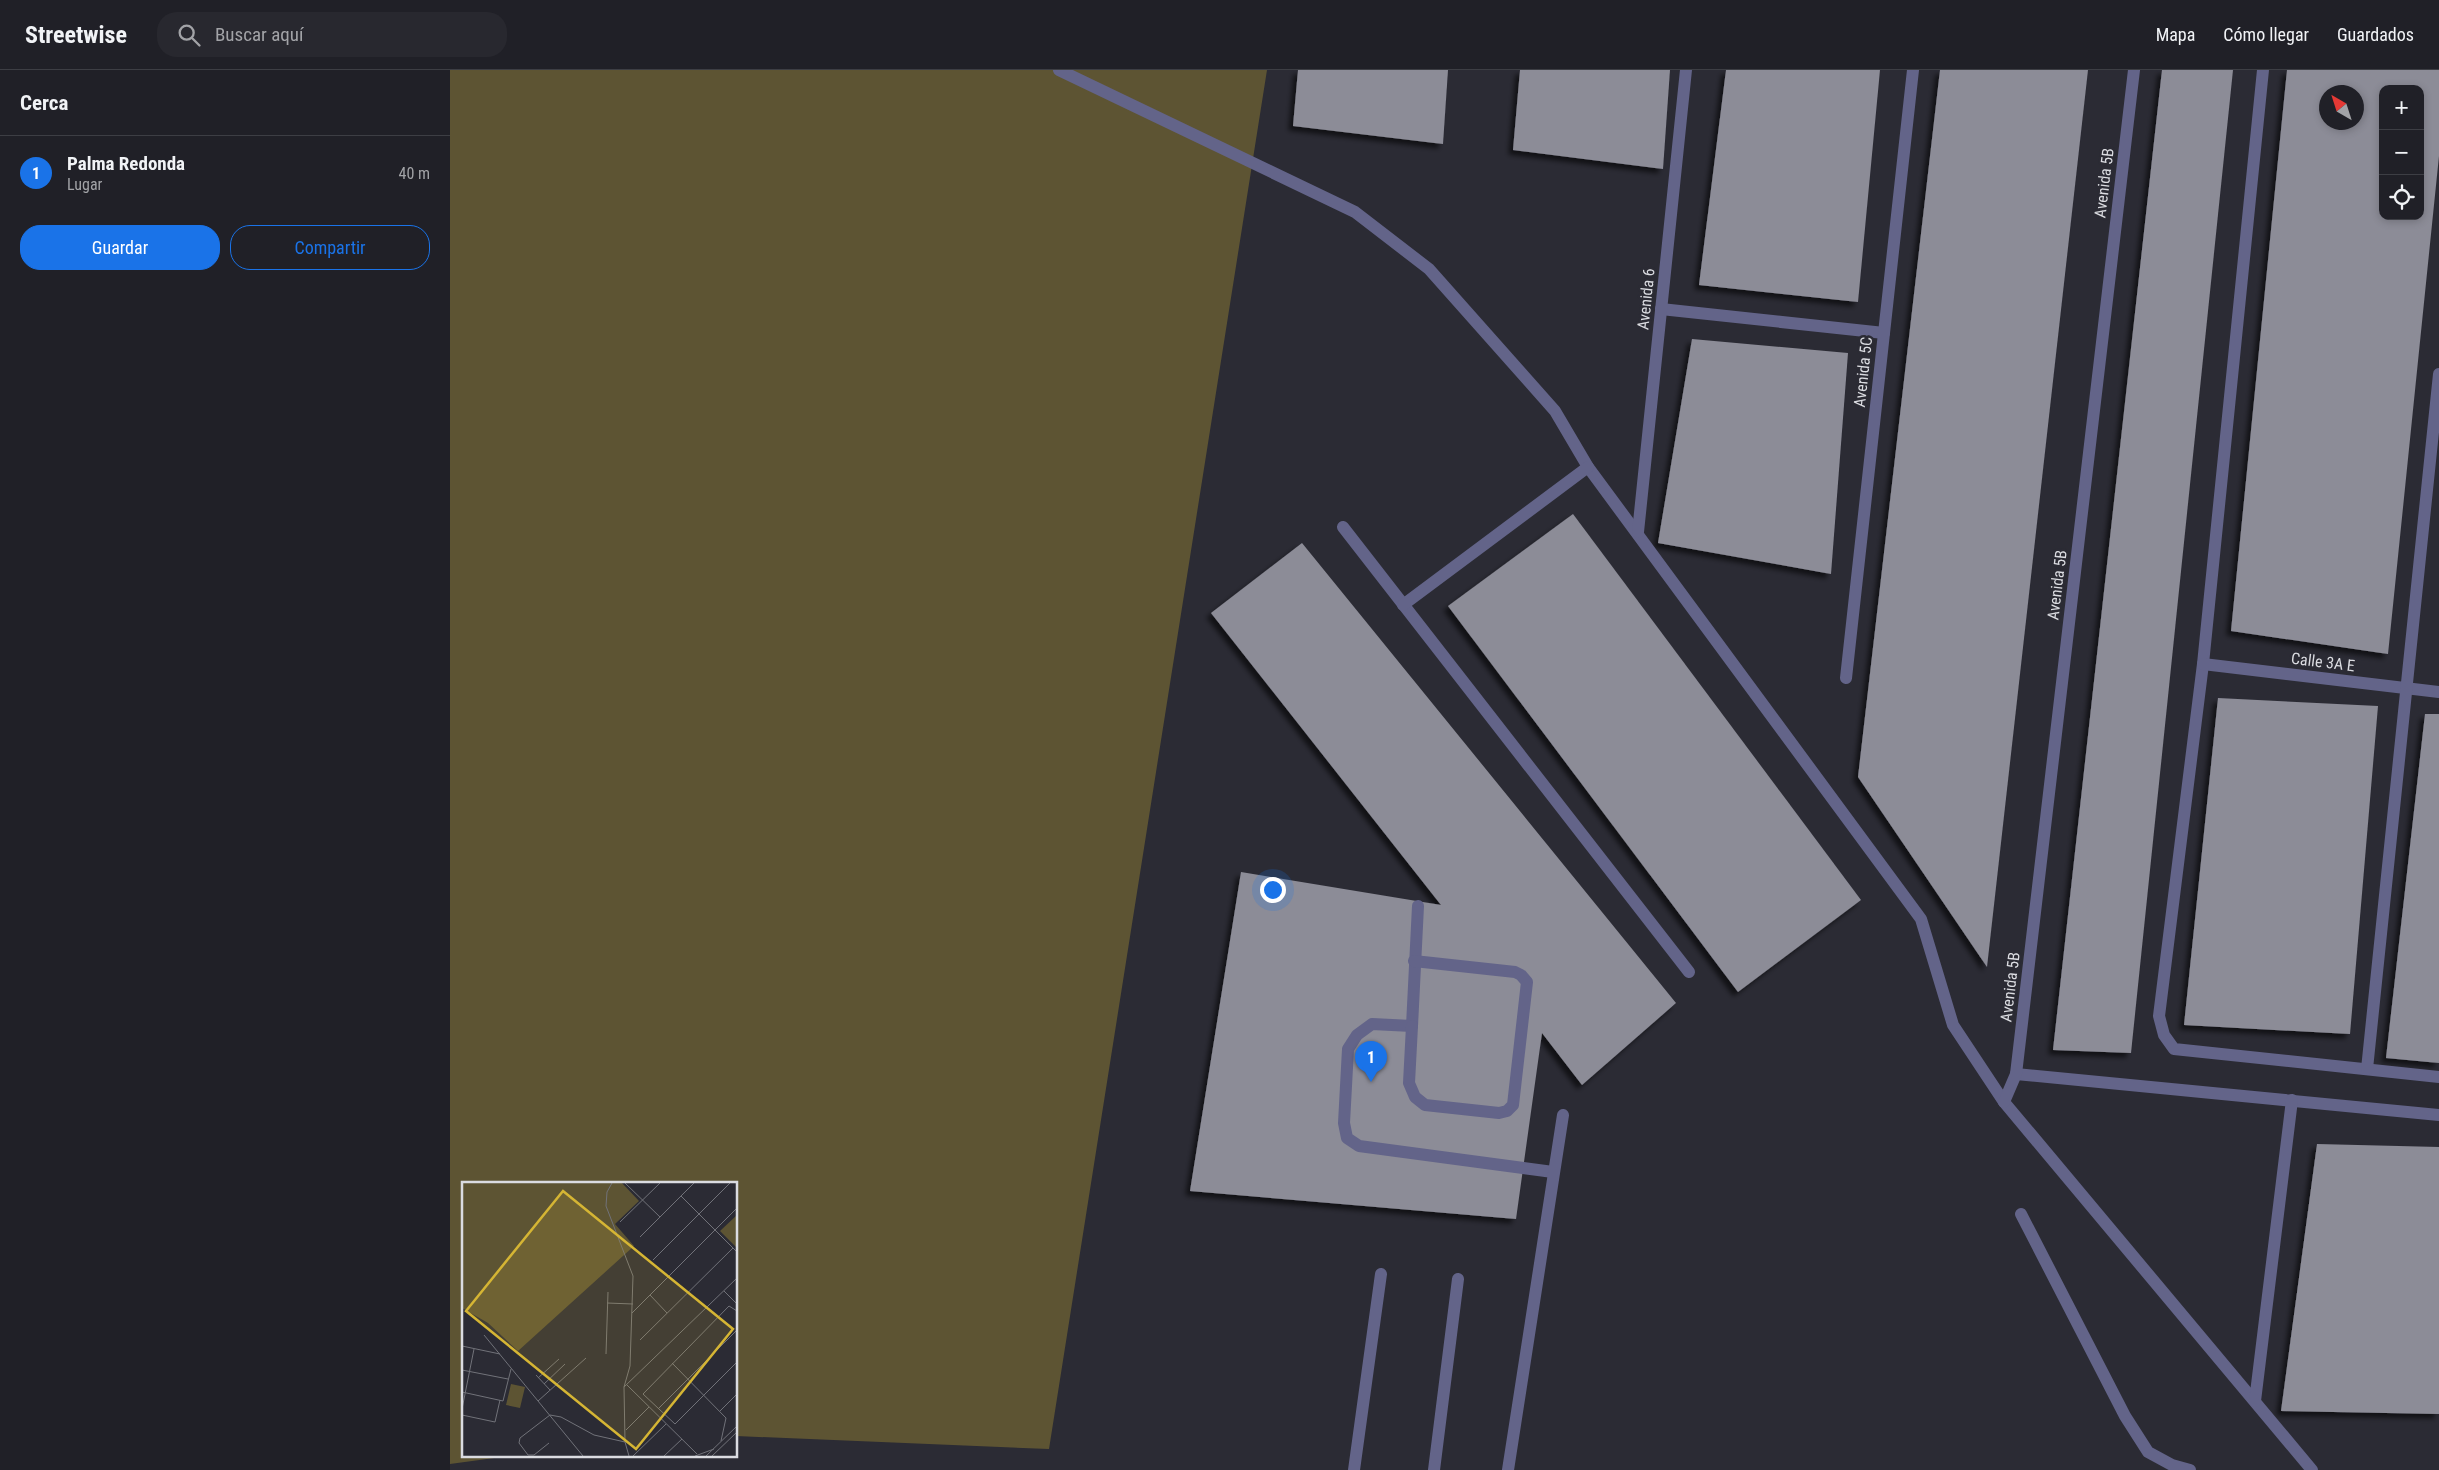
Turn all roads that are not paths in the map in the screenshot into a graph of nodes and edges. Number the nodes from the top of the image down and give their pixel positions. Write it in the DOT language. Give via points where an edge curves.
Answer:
graph roads {
  1 [pos="1060,70"];
  2 [pos="1686,70"];
  3 [pos="1913,70"];
  4 [pos="2134,70"];
  5 [pos="2262,70"];
  6 [pos="1661,309"];
  7 [pos="1884,333"];
  8 [pos="2439,374"];
  9 [pos="1588,467"];
  10 [pos="1343,527"];
  11 [pos="1638,532"];
  12 [pos="1403,605"];
  13 [pos="2203,664"];
  14 [pos="1846,678"];
  15 [pos="2408,689"];
  16 [pos="2439,692"];
  17 [pos="1418,906"];
  18 [pos="1414,961"];
  19 [pos="1689,972"];
  20 [pos="1412,1026"];
  21 [pos="2368,1069"];
  22 [pos="2016,1074"];
  23 [pos="2439,1077"];
  24 [pos="2292,1100"];
  25 [pos="2004,1102"];
  26 [pos="1563,1115"];
  27 [pos="2439,1115"];
  28 [pos="1554,1172"];
  29 [pos="2020,1214"];
  30 [pos="1381,1274"];
  31 [pos="1458,1280"];
  32 [pos="2255,1401"];
  33 [pos="1354,1470"];
  34 [pos="1434,1470"];
  35 [pos="1508,1470"];
  36 [pos="2190,1470"];
  37 [pos="2312,1470"];
  1 -- 9 [label="street" via="1355,212 1429,270 1555,411"];
  2 -- 6 [label="street, Avenida 6"];
  3 -- 7 [label="street, Avenida 5C"];
  4 -- 22 [label="street, Avenida 5B"];
  5 -- 13 [label="street"];
  6 -- 7 [label="street"];
  6 -- 11 [label="street, Avenida 6"];
  7 -- 14 [label="street, Avenida 5C"];
  8 -- 15 [label="street"];
  9 -- 11 [label="street"];
  9 -- 12 [label="street"];
  10 -- 12 [label="street"];
  11 -- 25 [label="street" via="1921,919 1954,1025"];
  12 -- 19 [label="street"];
  13 -- 15 [label="street, Calle 3A E"];
  13 -- 21 [label="street" via="2159,1016 2164,1035 2174,1049"];
  15 -- 16 [label="street, Calle 3A E"];
  15 -- 21 [label="street"];
  17 -- 18 [label="street"];
  18 -- 20 [label="street"];
  18 -- 20 [label="street" via="1515,972 1527,982 1513,1105 1499,1113 1425,1105 1415,1097 1409,1083"];
  20 -- 28 [label="street" via="1372,1024 1356,1035 1348,1049 1344,1123 1348,1138 1359,1146"];
  21 -- 23 [label="street"];
  22 -- 24 [label="street"];
  22 -- 25 [label="street, Avenida 5B"];
  24 -- 27 [label="street"];
  24 -- 32 [label="street"];
  25 -- 32 [label="street"];
  26 -- 28 [label="street"];
  28 -- 35 [label="street"];
  29 -- 36 [label="street" via="2125,1416 2148,1452"];
  30 -- 33 [label="street"];
  31 -- 34 [label="street"];
  32 -- 37 [label="street"];
}
